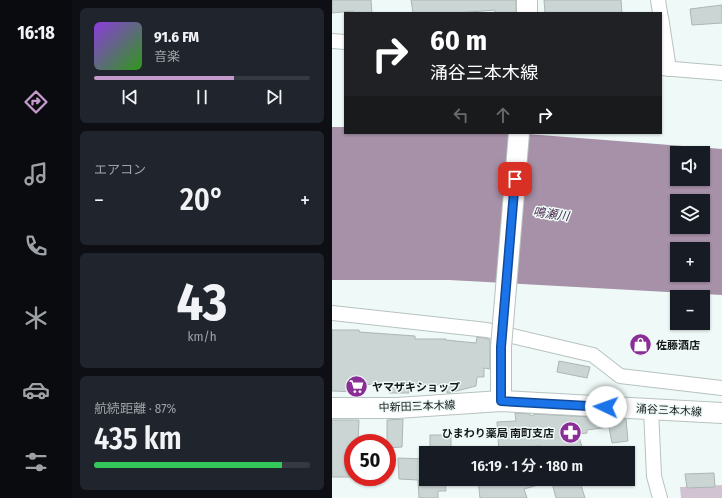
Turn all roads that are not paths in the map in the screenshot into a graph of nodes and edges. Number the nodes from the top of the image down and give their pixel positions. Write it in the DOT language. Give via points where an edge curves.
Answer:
graph roads {
  1 [pos="527,0"];
  2 [pos="658,0"];
  3 [pos="527,12"];
  4 [pos="660,12"];
  5 [pos="662,30"];
  6 [pos="332,41"];
  7 [pos="344,42"];
  8 [pos="722,65"];
  9 [pos="665,68"];
  10 [pos="707,72"];
  11 [pos="722,73"];
  12 [pos="519,134"];
  13 [pos="332,313"];
  14 [pos="722,388"];
  15 [pos="501,401"];
  16 [pos="332,408"];
  17 [pos="651,409"];
  18 [pos="722,413"];
  19 [pos="660,498"];
  1 -- 3 [label="main road"];
  2 -- 4 [label="street"];
  5 -- 9 [label="street"];
  6 -- 7 [label="street"];
  8 -- 10 [label="street"];
  9 -- 10 [label="street"];
  10 -- 11 [label="street"];
  12 -- 15 [label="main road, bridge" via="501,347"];
  13 -- 14 [label="street" via="487,330 593,354 620,376"];
  15 -- 16 [label="main road, 中新田三本木線" via="397,408"];
  15 -- 17 [label="main road, 涌谷三本木線"];
  17 -- 18 [label="main road, 涌谷三本木線"];
  17 -- 19 [label="street" via="654,476"];
}
